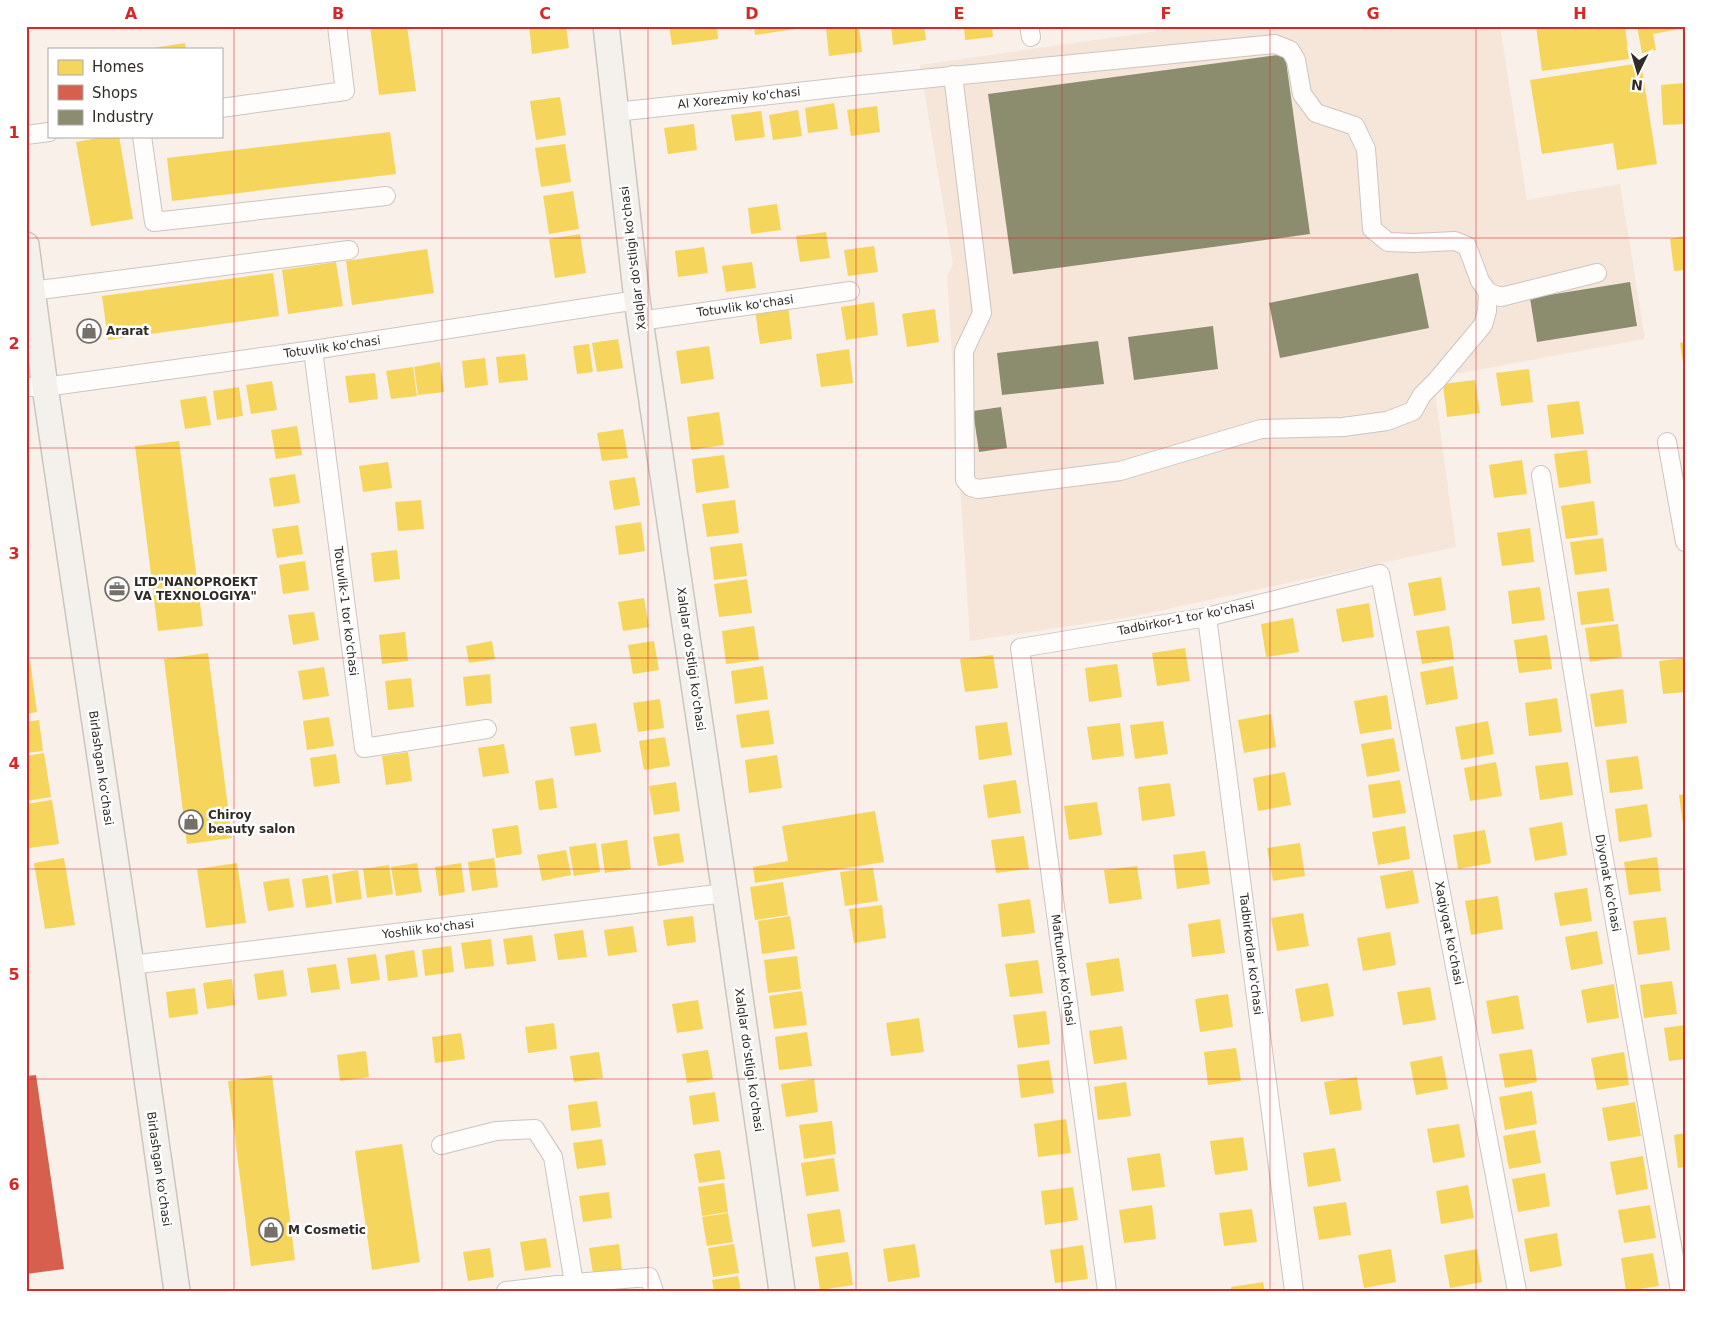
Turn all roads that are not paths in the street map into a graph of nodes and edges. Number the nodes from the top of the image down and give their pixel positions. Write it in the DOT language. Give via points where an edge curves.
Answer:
graph roads {
  1 [pos="337,26"];
  2 [pos="606,26"];
  3 [pos="953,75"];
  4 [pos="222,108"];
  5 [pos="616,112"];
  6 [pos="48,132"];
  7 [pos="26,135"];
  8 [pos="142,138"];
  9 [pos="386,196"];
  10 [pos="26,246"];
  11 [pos="349,250"];
  12 [pos="1597,273"];
  13 [pos="32,291"];
  14 [pos="850,291"];
  15 [pos="1488,292"];
  16 [pos="638,310"];
  17 [pos="314,350"];
  18 [pos="35,387"];
  19 [pos="1667,442"];
  20 [pos="1541,475"];
  21 [pos="1685,542"];
  22 [pos="1380,574"];
  23 [pos="1207,617"];
  24 [pos="1020,648"];
  25 [pos="487,729"];
  26 [pos="726,893"];
  27 [pos="130,965"];
  28 [pos="440,1145"];
  29 [pos="574,1283"];
  30 [pos="177,1291"];
  31 [pos="506,1291"];
  32 [pos="654,1291"];
  33 [pos="782,1291"];
  34 [pos="1107,1291"];
  35 [pos="1294,1291"];
  36 [pos="1518,1291"];
  37 [pos="1680,1291"];
  1 -- 4 [label="street" via="345,91"];
  2 -- 5 [label="street, Xalqlar do'stligi ko'chasi"];
  3 -- 5 [label="street, Al Xorezmiy ko'chasi"];
  3 -- 15 [label="street, Al Xorezmiy ko'chasi" via="1275,44 1290,50 1296,60 1302,94 1316,113 1354,126 1366,149 1372,229 1388,242 1455,242 1467,246 1480,281"];
  3 -- 15 [label="street" via="982,313 964,352 965,480 971,487 978,489 1120,471 1261,429 1343,427 1387,421 1413,411 1422,395 1483,325"];
  5 -- 16 [label="street, Xalqlar do'stligi ko'chasi"];
  6 -- 7 [label="street"];
  8 -- 9 [label="street" via="154,222"];
  10 -- 13 [label="street, Birlashgan ko'chasi"];
  11 -- 13 [label="street"];
  12 -- 15 [label="street" via="1501,297"];
  13 -- 18 [label="street, Birlashgan ko'chasi"];
  14 -- 16 [label="street, Totuvlik ko'chasi"];
  16 -- 17 [label="street, Totuvlik ko'chasi"];
  16 -- 26 [label="street, Xalqlar do'stligi ko'chasi"];
  17 -- 18 [label="street, Totuvlik ko'chasi"];
  17 -- 25 [label="street, Totuvlik-1 tor ko'chasi" via="364,748"];
  18 -- 27 [label="street, Birlashgan ko'chasi"];
  19 -- 21 [label="street"];
  20 -- 37 [label="street, Diyonat ko'chasi" via="1597,820"];
  22 -- 23 [label="street, Tadbirkor-1 tor ko'chasi"];
  22 -- 36 [label="street, Xaqiyqat ko'chasi"];
  23 -- 24 [label="street, Tadbirkor-1 tor ko'chasi"];
  23 -- 35 [label="street, Tadbirkorlar ko'chasi"];
  24 -- 34 [label="street, Maftunkor ko'chasi"];
  26 -- 27 [label="street, Yoshlik ko'chasi"];
  26 -- 33 [label="street, Xalqlar do'stligi ko'chasi"];
  27 -- 30 [label="street, Birlashgan ko'chasi"];
  28 -- 29 [label="street" via="496,1131 534,1130 553,1157"];
  29 -- 31 [label="street"];
  29 -- 32 [label="street" via="650,1277"];
}
